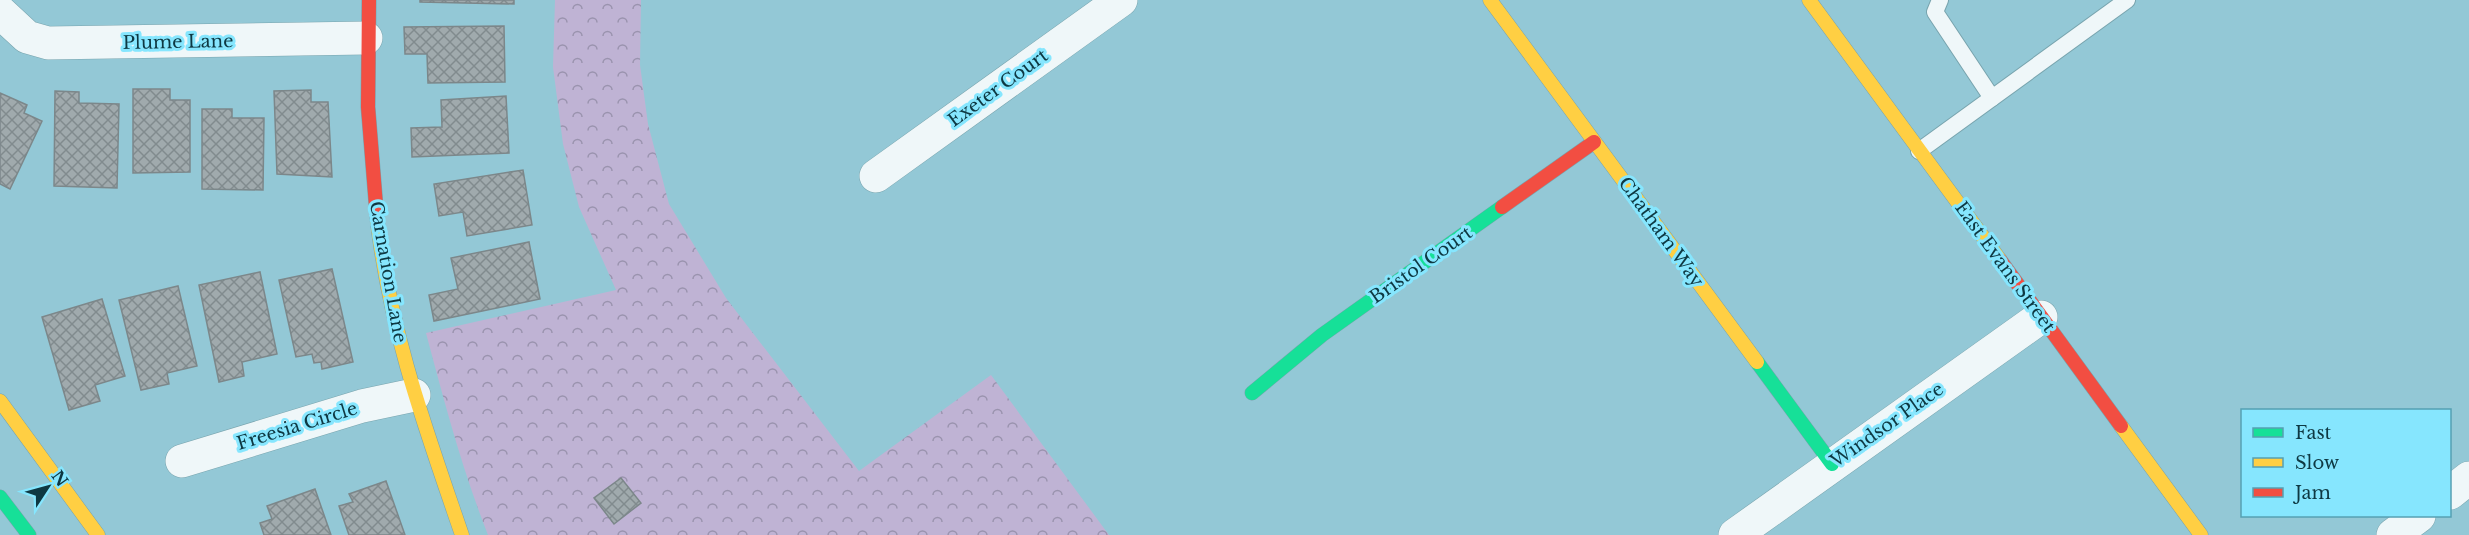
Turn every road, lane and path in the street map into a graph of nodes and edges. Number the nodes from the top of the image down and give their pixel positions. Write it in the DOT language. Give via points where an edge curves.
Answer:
graph roads {
  1 [pos="369,0"];
  2 [pos="1121,0"];
  3 [pos="1490,0"];
  4 [pos="1809,0"];
  5 [pos="1940,0"];
  6 [pos="2127,0"];
  7 [pos="0,12"];
  8 [pos="366,38"];
  9 [pos="1992,98"];
  10 [pos="1594,141"];
  11 [pos="1919,151"];
  12 [pos="876,176"];
  13 [pos="2041,317"];
  14 [pos="1252,393"];
  15 [pos="414,395"];
  16 [pos="0,401"];
  17 [pos="182,460"];
  18 [pos="1832,464"];
  19 [pos="2469,478"];
  20 [pos="2451,492"];
  21 [pos="0,496"];
  22 [pos="2418,517"];
  23 [pos="28,535"];
  24 [pos="98,535"];
  25 [pos="462,535"];
  26 [pos="1735,535"];
  27 [pos="2201,535"];
  28 [pos="2393,535"];
  1 -- 8 [label="street, Carnation Lane"];
  2 -- 12 [label="street, Exeter Court"];
  3 -- 10 [label="street, Chatham Way"];
  4 -- 11 [label="street, East Evans Street"];
  5 -- 9 [label="lane" via="1935,12"];
  6 -- 9 [label="lane"];
  7 -- 8 [label="street, Plume Lane" via="27,38 48,43"];
  8 -- 15 [label="street, Carnation Lane" via="372,167 381,250 393,321"];
  9 -- 11 [label="lane"];
  10 -- 14 [label="street, Bristol Court" via="1322,335"];
  10 -- 18 [label="street, Chatham Way"];
  11 -- 13 [label="street, East Evans Street"];
  13 -- 18 [label="street, Windsor Place"];
  13 -- 27 [label="street, East Evans Street"];
  15 -- 17 [label="street, Freesia Circle" via="362,406"];
  15 -- 25 [label="street, Carnation Lane"];
  16 -- 24 [label="street"];
  18 -- 26 [label="street, Windsor Place"];
  19 -- 20 [label="street"];
  21 -- 23 [label="street"];
  22 -- 28 [label="street"];
}
